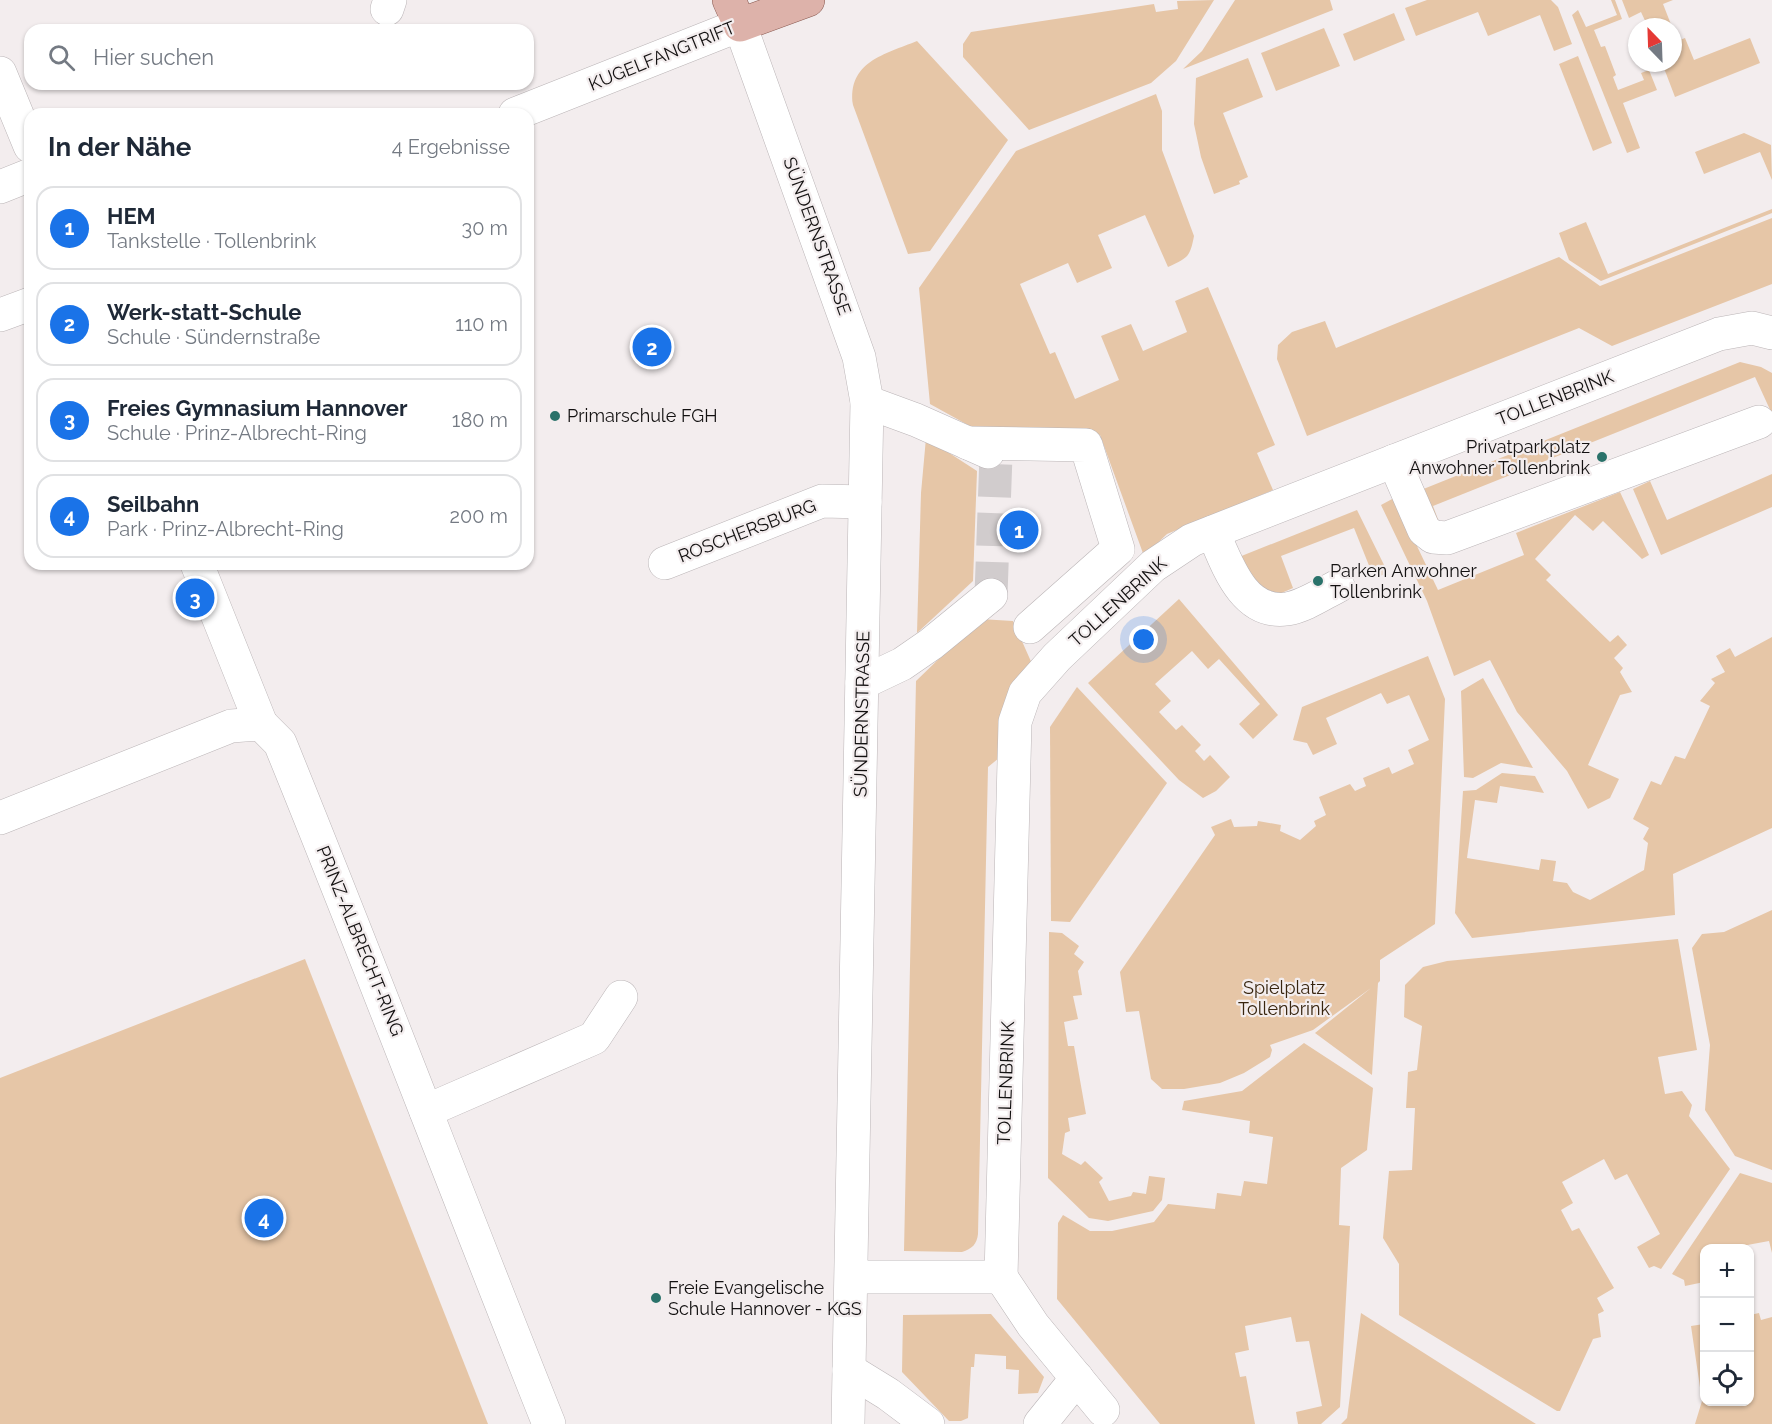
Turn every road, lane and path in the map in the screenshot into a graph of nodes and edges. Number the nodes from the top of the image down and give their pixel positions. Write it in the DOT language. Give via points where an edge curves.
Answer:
graph roads {
  1 [pos="808,0"];
  2 [pos="734,13"];
  3 [pos="0,73"];
  4 [pos="529,108"];
  5 [pos="24,131"];
  6 [pos="24,177"];
  7 [pos="0,187"];
  8 [pos="24,306"];
  9 [pos="0,315"];
  10 [pos="1772,333"];
  11 [pos="867,402"];
  12 [pos="1759,422"];
  13 [pos="1394,461"];
  14 [pos="866,502"];
  15 [pos="1213,532"];
  16 [pos="665,563"];
  17 [pos="199,570"];
  18 [pos="1338,586"];
  19 [pos="1030,627"];
  20 [pos="1052,662"];
  21 [pos="862,683"];
  22 [pos="261,724"];
  23 [pos="0,818"];
  24 [pos="621,998"];
  25 [pos="426,1111"];
  26 [pos="852,1277"];
  27 [pos="1001,1277"];
  28 [pos="849,1370"];
  29 [pos="1077,1378"];
  30 [pos="1110,1418"];
  31 [pos="549,1424"];
  32 [pos="848,1424"];
  33 [pos="927,1424"];
  34 [pos="1040,1424"];
  1 -- 2 [label="main road, KUGELFANGTRIFT"];
  2 -- 4 [label="street, KUGELFANGTRIFT"];
  2 -- 11 [label="street, SÜNDERNSTRASSE" via="847,320"];
  3 -- 5 [label="street"];
  6 -- 7 [label="street"];
  8 -- 9 [label="street"];
  10 -- 13 [label="street, TOLLENBRINK" via="1752,328 1719,334"];
  11 -- 14 [label="street, SÜNDERNSTRASSE"];
  11 -- 19 [label="street" via="982,449 1086,445 1118,549"];
  12 -- 13 [label="street" via="1447,538 1433,537 1424,530"];
  13 -- 15 [label="street, TOLLENBRINK"];
  14 -- 16 [label="street, ROSCHERSBURG" via="822,501"];
  14 -- 21 [label="street, SÜNDERNSTRASSE"];
  15 -- 18 [label="street" via="1233,578 1263,607 1298,606"];
  15 -- 20 [label="street, TOLLENBRINK" via="1192,540 1154,566"];
  17 -- 22 [label="street"];
  19 -- 20 [label="street"];
  19 -- 21 [label="street" via="1018,609 984,601 932,644"];
  20 -- 27 [label="street, TOLLENBRINK" via="1025,693 1016,722"];
  21 -- 26 [label="street, SÜNDERNSTRASSE"];
  22 -- 23 [label="street" via="231,726"];
  22 -- 25 [label="street, PRINZ-ALBRECHT-RING" via="280,743"];
  24 -- 25 [label="street" via="594,1038"];
  25 -- 31 [label="street, PRINZ-ALBRECHT-RING"];
  26 -- 27 [label="street"];
  26 -- 28 [label="street, SÜNDERNSTRASSE"];
  27 -- 29 [label="street" via="1033,1325"];
  28 -- 32 [label="street, SÜNDERNSTRASSE"];
  28 -- 33 [label="street"];
  29 -- 30 [label="street"];
  29 -- 34 [label="street"];
}
